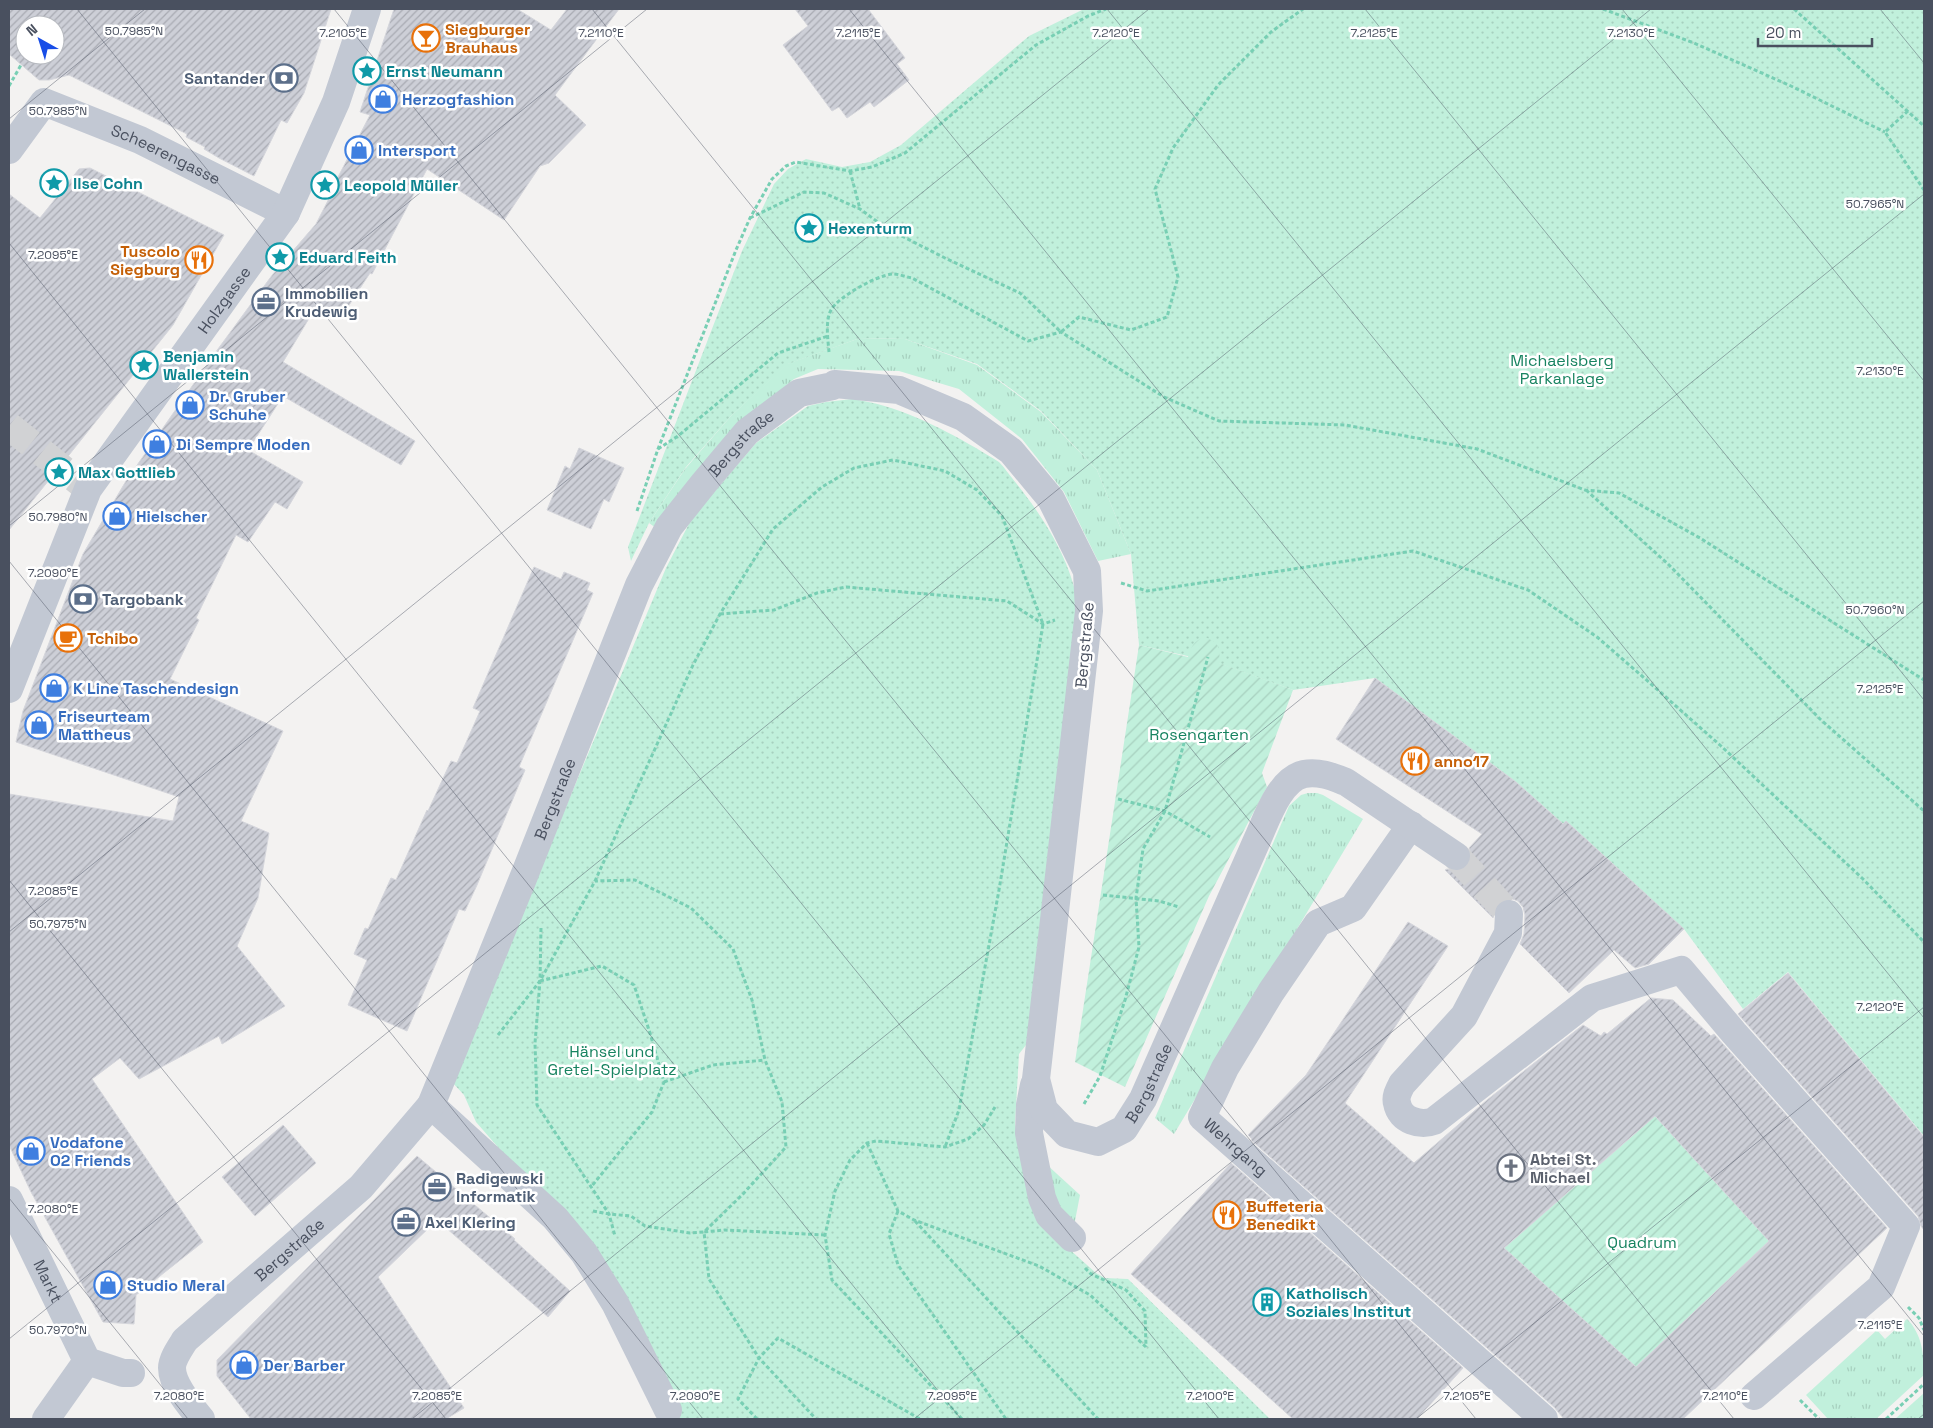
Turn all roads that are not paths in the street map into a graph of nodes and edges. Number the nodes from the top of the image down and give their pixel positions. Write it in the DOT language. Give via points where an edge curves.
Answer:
graph roads {
  1 [pos="367,9"];
  2 [pos="9,150"];
  3 [pos="286,214"];
  4 [pos="9,689"];
  5 [pos="1411,825"];
  6 [pos="1456,856"];
  7 [pos="1509,914"];
  8 [pos="1036,1079"];
  9 [pos="431,1105"];
  10 [pos="9,1200"];
  11 [pos="1072,1238"];
  12 [pos="87,1361"];
  13 [pos="131,1373"];
  14 [pos="1754,1396"];
  15 [pos="193,1410"];
  16 [pos="668,1410"];
  17 [pos="46,1419"];
  18 [pos="1544,1419"];
  1 -- 3 [label="street, Holzgasse" via="336,102"];
  2 -- 3 [label="street, Scheerengasse" via="44,102 140,140"];
  3 -- 4 [label="street, Holzgasse" via="88,489"];
  5 -- 6 [label="street, Bergstraße"];
  5 -- 8 [label="street, Bergstraße" via="1346,782 1326,775 1304,774 1285,786 1258,838 1143,1099 1124,1129 1098,1142 1067,1134 1044,1110"];
  5 -- 18 [label="street, Wehrgang" via="1353,908 1318,923 1225,1068 1202,1117"];
  7 -- 14 [label="street" via="1508,933 1464,1016 1402,1084 1397,1103 1407,1118 1425,1125 1434,1121 1592,998 1681,970 1906,1226 1882,1287"];
  8 -- 9 [label="street, Bergstraße" via="1089,611 1087,571 1051,499 1012,451 963,417 899,390 836,384 799,393 747,432 669,527 639,584"];
  8 -- 11 [label="street" via="1029,1133 1042,1198 1049,1215"];
  9 -- 15 [label="street, Bergstraße" via="361,1187 185,1340 172,1368 177,1384"];
  9 -- 16 [label="street" via="555,1218 584,1253 616,1303"];
  10 -- 12 [label="street, Markt"];
  12 -- 13 [label="street"];
  12 -- 17 [label="street"];
}
